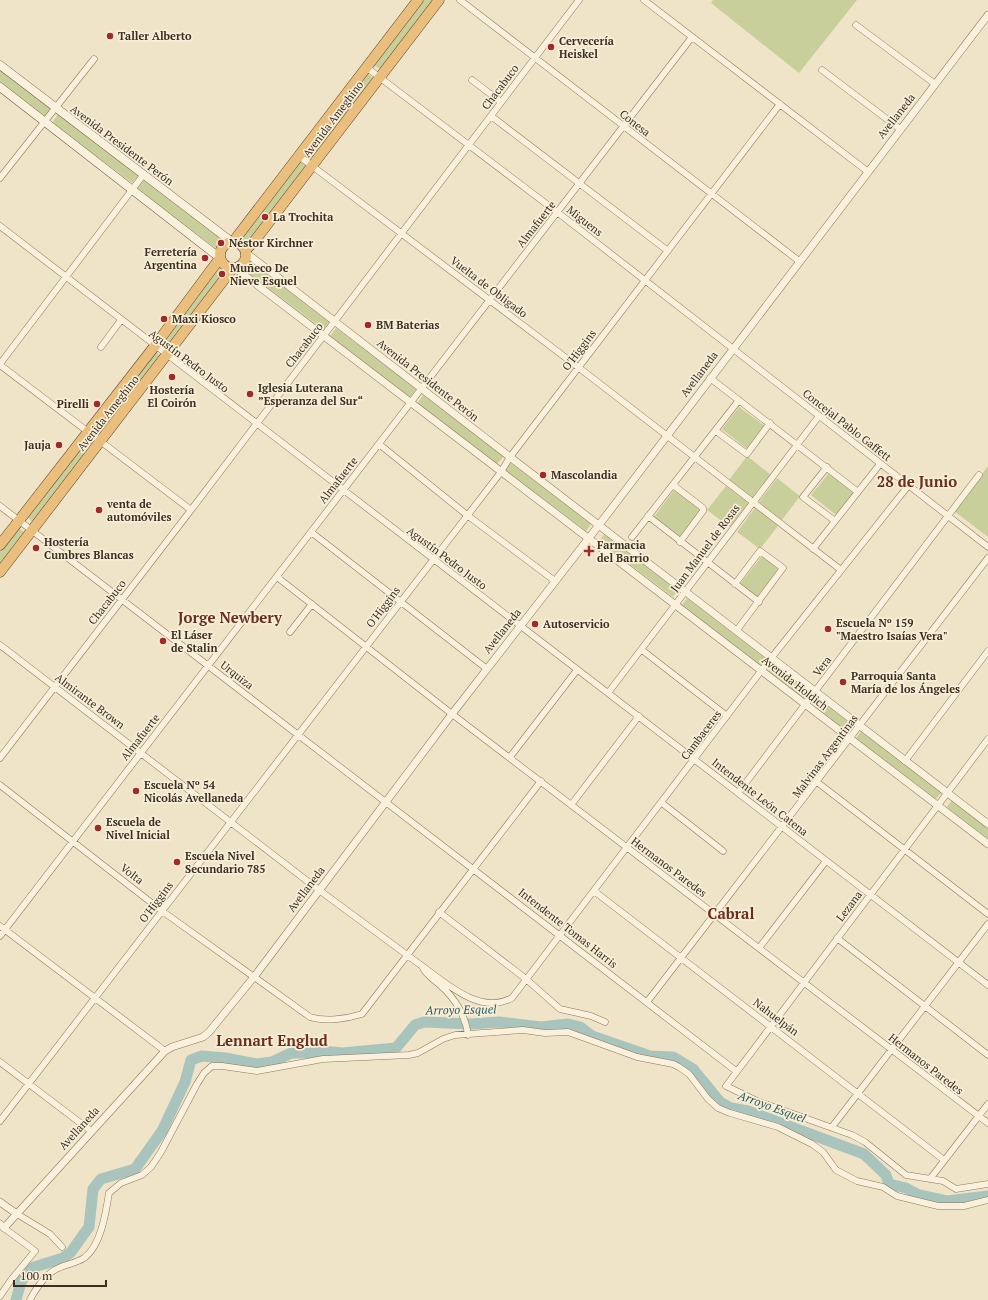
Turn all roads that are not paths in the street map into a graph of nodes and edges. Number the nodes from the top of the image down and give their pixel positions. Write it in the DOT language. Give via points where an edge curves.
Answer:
graph roads {
  1 [pos="418,0"];
  2 [pos="439,0"];
  3 [pos="460,0"];
  4 [pos="579,0"];
  5 [pos="644,0"];
  6 [pos="988,15"];
  7 [pos="856,25"];
  8 [pos="692,37"];
  9 [pos="534,58"];
  10 [pos="94,59"];
  11 [pos="0,65"];
  12 [pos="366,67"];
  13 [pos="822,70"];
  14 [pos="379,78"];
  15 [pos="472,80"];
  16 [pos="934,84"];
  17 [pos="0,87"];
  18 [pos="501,102"];
  19 [pos="780,104"];
  20 [pos="56,108"];
  21 [pos="491,116"];
  22 [pos="45,122"];
  23 [pos="623,126"];
  24 [pos="900,129"];
  25 [pos="469,145"];
  26 [pos="298,156"];
  27 [pos="312,166"];
  28 [pos="867,171"];
  29 [pos="144,174"];
  30 [pos="0,178"];
  31 [pos="580,182"];
  32 [pos="133,189"];
  33 [pos="712,194"];
  34 [pos="557,212"];
  35 [pos="0,226"];
  36 [pos="402,233"];
  37 [pos="232,242"];
  38 [pos="245,251"];
  39 [pos="668,251"];
  40 [pos="220,258"];
  41 [pos="799,261"];
  42 [pos="234,268"];
  43 [pos="66,278"];
  44 [pos="644,280"];
  45 [pos="490,300"];
  46 [pos="121,320"];
  47 [pos="335,322"];
  48 [pos="323,336"];
  49 [pos="101,347"];
  50 [pos="154,347"];
  51 [pos="733,348"];
  52 [pos="167,356"];
  53 [pos="0,364"];
  54 [pos="578,367"];
  55 [pos="710,378"];
  56 [pos="421,389"];
  57 [pos="740,400"];
  58 [pos="411,402"];
  59 [pos="819,416"];
  60 [pos="770,423"];
  61 [pos="256,425"];
  62 [pos="716,431"];
  63 [pos="88,432"];
  64 [pos="666,435"];
  65 [pos="102,441"];
  66 [pos="379,444"];
  67 [pos="798,444"];
  68 [pos="510,457"];
  69 [pos="695,458"];
  70 [pos="880,464"];
  71 [pos="827,467"];
  72 [pos="501,472"];
  73 [pos="979,475"];
  74 [pos="673,485"];
  75 [pos="908,486"];
  76 [pos="342,491"];
  77 [pos="858,492"];
  78 [pos="753,502"];
  79 [pos="0,506"];
  80 [pos="191,510"];
  81 [pos="467,515"];
  82 [pos="648,516"];
  83 [pos="947,516"];
  84 [pos="19,520"];
  85 [pos="835,521"];
  86 [pos="599,525"];
  87 [pos="31,531"];
  88 [pos="311,532"];
  89 [pos="632,537"];
  90 [pos="588,538"];
  91 [pos="680,542"];
  92 [pos="0,545"];
  93 [pos="988,547"];
  94 [pos="813,549"];
  95 [pos="988,558"];
  96 [pos="432,559"];
  97 [pos="707,563"];
  98 [pos="841,570"];
  99 [pos="0,572"];
  100 [pos="277,577"];
  101 [pos="555,581"];
  102 [pos="735,584"];
  103 [pos="686,592"];
  104 [pos="122,600"];
  105 [pos="400,601"];
  106 [pos="758,602"];
  107 [pos="312,604"];
  108 [pos="675,605"];
  109 [pos="520,626"];
  110 [pos="737,630"];
  111 [pos="290,632"];
  112 [pos="0,645"];
  113 [pos="366,646"];
  114 [pos="642,650"];
  115 [pos="988,651"];
  116 [pos="772,657"];
  117 [pos="208,665"];
  118 [pos="487,669"];
  119 [pos="578,670"];
  120 [pos="761,671"];
  121 [pos="55,687"];
  122 [pos="815,691"];
  123 [pos="608,693"];
  124 [pos="804,704"];
  125 [pos="452,714"];
  126 [pos="639,716"];
  127 [pos="728,716"];
  128 [pos="860,726"];
  129 [pos="297,734"];
  130 [pos="988,738"];
  131 [pos="850,739"];
  132 [pos="141,753"];
  133 [pos="0,758"];
  134 [pos="510,758"];
  135 [pos="695,760"];
  136 [pos="905,761"];
  137 [pos="541,781"];
  138 [pos="817,782"];
  139 [pos="0,785"];
  140 [pos="738,793"];
  141 [pos="947,793"];
  142 [pos="386,802"];
  143 [pos="662,803"];
  144 [pos="571,805"];
  145 [pos="936,805"];
  146 [pos="231,821"];
  147 [pos="988,824"];
  148 [pos="783,827"];
  149 [pos="73,841"];
  150 [pos="988,844"];
  151 [pos="627,848"];
  152 [pos="903,850"];
  153 [pos="723,851"];
  154 [pos="826,860"];
  155 [pos="473,869"];
  156 [pos="319,890"];
  157 [pos="594,891"];
  158 [pos="870,895"];
  159 [pos="162,911"];
  160 [pos="439,912"];
  161 [pos="988,914"];
  162 [pos="715,915"];
  163 [pos="988,924"];
  164 [pos="2,928"];
  165 [pos="561,935"];
  166 [pos="0,936"];
  167 [pos="837,938"];
  168 [pos="759,948"];
  169 [pos="407,955"];
  170 [pos="682,958"];
  171 [pos="958,962"];
  172 [pos="422,966"];
  173 [pos="254,977"];
  174 [pos="526,980"];
  175 [pos="804,982"];
  176 [pos="988,985"];
  177 [pos="95,998"];
  178 [pos="647,1002"];
  179 [pos="925,1006"];
  180 [pos="605,1022"];
  181 [pos="771,1026"];
  182 [pos="468,1035"];
  183 [pos="892,1050"];
  184 [pos="164,1051"];
  185 [pos="988,1055"];
  186 [pos="0,1062"];
  187 [pos="736,1071"];
  188 [pos="29,1085"];
  189 [pos="859,1092"];
  190 [pos="988,1104"];
  191 [pos="978,1116"];
  192 [pos="0,1121"];
  193 [pos="988,1123"];
  194 [pos="832,1127"];
  195 [pos="91,1131"];
  196 [pos="944,1160"];
  197 [pos="930,1179"];
  198 [pos="988,1184"];
  199 [pos="988,1200"];
  200 [pos="0,1202"];
  201 [pos="17,1214"];
  202 [pos="2,1226"];
  203 [pos="62,1247"];
  204 [pos="0,1296"];
  205 [pos="30,1300"];
  1 -- 12 [label="highway, Avenida Ameghino"];
  2 -- 14 [label="highway, Avenida Ameghino"];
  3 -- 9 [label="street, Conesa"];
  4 -- 9 [label="street, Chacabuco"];
  5 -- 8 [label="street"];
  6 -- 16 [label="street, Avellaneda"];
  7 -- 16 [label="street"];
  8 -- 19 [label="street"];
  8 -- 23 [label="street, Almafuerte"];
  9 -- 18 [label="street, Chacabuco"];
  9 -- 23 [label="street, Conesa"];
  10 -- 20 [label="street"];
  11 -- 20 [label="main road, Avenida Presidente Perón"];
  12 -- 14 [label="street, Miguens"];
  12 -- 26 [label="highway, Avenida Ameghino"];
  13 -- 24 [label="street"];
  14 -- 25 [label="street, Miguens"];
  14 -- 27 [label="highway, Avenida Ameghino"];
  15 -- 18 [label="street"];
  16 -- 24 [label="street, Avellaneda"];
  17 -- 22 [label="main road"];
  18 -- 21 [label="street, Chacabuco"];
  19 -- 28 [label="street"];
  19 -- 33 [label="street, O'Higgins"];
  20 -- 22 [label="street"];
  20 -- 29 [label="main road, Avenida Presidente Perón"];
  21 -- 25 [label="street, Chacabuco"];
  21 -- 31 [label="street"];
  22 -- 30 [label="street"];
  22 -- 32 [label="main road"];
  23 -- 31 [label="street, Almafuerte"];
  23 -- 33 [label="street, Conesa"];
  24 -- 28 [label="street, Avellaneda"];
  25 -- 34 [label="street, Miguens"];
  25 -- 36 [label="street, Chacabuco"];
  26 -- 27 [label="street, Vuelta de Obligado"];
  26 -- 37 [label="highway, Avenida Ameghino"];
  27 -- 36 [label="street, Vuelta de Obligado"];
  27 -- 38 [label="highway, Avenida Ameghino"];
  28 -- 41 [label="street, Avellaneda"];
  29 -- 32 [label="street"];
  29 -- 37 [label="main road, Avenida Presidente Perón"];
  31 -- 34 [label="street, Almafuerte"];
  31 -- 39 [label="street"];
  32 -- 40 [label="main road"];
  32 -- 43 [label="street"];
  33 -- 39 [label="street, O'Higgins"];
  33 -- 41 [label="street, Conesa"];
  34 -- 44 [label="street, Miguens"];
  34 -- 45 [label="street, Almafuerte"];
  35 -- 43 [label="street, Agustín Pedro Justo"];
  36 -- 45 [label="street, Vuelta de Obligado"];
  36 -- 47 [label="street, Chacabuco"];
  37 -- 38 [label="highway" via="240,244"];
  37 -- 40 [label="highway" via="221,248"];
  38 -- 42 [label="highway" via="244,261"];
  38 -- 47 [label="street, Avenida Presidente Perón"];
  39 -- 44 [label="street, O'Higgins"];
  40 -- 42 [label="highway" via="226,266"];
  40 -- 50 [label="highway, Avenida Ameghino"];
  41 -- 51 [label="street, Avellaneda"];
  42 -- 48 [label="street"];
  42 -- 52 [label="highway, Avenida Ameghino"];
  43 -- 46 [label="street, Agustín Pedro Justo"];
  43 -- 53 [label="street"];
  44 -- 51 [label="street, Miguens"];
  44 -- 54 [label="street, O'Higgins"];
  45 -- 54 [label="street, Vuelta de Obligado"];
  45 -- 56 [label="street, Almafuerte"];
  46 -- 49 [label="street"];
  46 -- 50 [label="street, Agustín Pedro Justo"];
  47 -- 48 [label="street, Chacabuco"];
  47 -- 56 [label="street, Avenida Presidente Perón"];
  48 -- 58 [label="street"];
  48 -- 61 [label="street, Chacabuco"];
  50 -- 52 [label="street, Agustín Pedro Justo"];
  50 -- 63 [label="highway, Avenida Ameghino"];
  51 -- 55 [label="street, Avellaneda"];
  51 -- 59 [label="street, Concejal Pablo Gaffett"];
  52 -- 61 [label="street, Agustín Pedro Justo"];
  52 -- 65 [label="highway, Avenida Ameghino"];
  53 -- 63 [label="street"];
  54 -- 64 [label="street, Vuelta de Obligado"];
  54 -- 68 [label="street, O'Higgins"];
  55 -- 57 [label="street"];
  55 -- 64 [label="street, Avellaneda"];
  56 -- 58 [label="street, Almafuerte"];
  56 -- 68 [label="street, Avenida Presidente Perón"];
  57 -- 60 [label="street"];
  57 -- 62 [label="street"];
  58 -- 66 [label="street, Almafuerte"];
  58 -- 72 [label="street"];
  59 -- 67 [label="street, Juan Manuel de Rosas"];
  59 -- 70 [label="street, Concejal Pablo Gaffett"];
  60 -- 62 [label="street" via="747,454"];
  60 -- 67 [label="street"];
  61 -- 76 [label="street, Agustín Pedro Justo"];
  61 -- 80 [label="street, Chacabuco"];
  62 -- 69 [label="street"];
  63 -- 65 [label="street"];
  63 -- 84 [label="highway, Avenida Ameghino"];
  64 -- 69 [label="street, Vuelta de Obligado"];
  64 -- 86 [label="street, Avellaneda"];
  65 -- 80 [label="street"];
  65 -- 87 [label="highway, Avenida Ameghino"];
  66 -- 76 [label="street, Almafuerte"];
  66 -- 81 [label="street"];
  67 -- 71 [label="street"];
  67 -- 78 [label="street, Juan Manuel de Rosas"];
  68 -- 72 [label="street, O'Higgins"];
  68 -- 86 [label="street, Avenida Presidente Perón"];
  69 -- 74 [label="street"];
  69 -- 78 [label="street, Vuelta de Obligado"];
  70 -- 75 [label="street, Concejal Pablo Gaffett"];
  70 -- 77 [label="street"];
  71 -- 77 [label="street"];
  71 -- 85 [label="street" via="803,497"];
  72 -- 81 [label="street, O'Higgins"];
  72 -- 90 [label="street"];
  73 -- 83 [label="street, Vera"];
  74 -- 82 [label="street"];
  74 -- 91 [label="street" via="703,508"];
  75 -- 83 [label="street, Concejal Pablo Gaffett"];
  75 -- 98 [label="street, Cambaceres"];
  76 -- 88 [label="street, Almafuerte"];
  76 -- 96 [label="street, Agustín Pedro Justo"];
  77 -- 85 [label="street"];
  78 -- 94 [label="street, Vuelta de Obligado"];
  78 -- 97 [label="street, Juan Manuel de Rosas"];
  79 -- 84 [label="street, Urquiza"];
  80 -- 104 [label="street, Chacabuco"];
  81 -- 96 [label="street, O'Higgins"];
  81 -- 101 [label="street"];
  82 -- 89 [label="street"];
  82 -- 91 [label="street"];
  83 -- 93 [label="street, Concejal Pablo Gaffett"];
  83 -- 122 [label="street, Vera"];
  84 -- 87 [label="street, Urquiza"];
  84 -- 92 [label="highway, Avenida Ameghino"];
  85 -- 94 [label="street"];
  86 -- 90 [label="street, Avellaneda"];
  86 -- 103 [label="street, Avenida Holdich"];
  87 -- 99 [label="highway, Avenida Ameghino"];
  87 -- 104 [label="street, Urquiza"];
  88 -- 100 [label="street, Almafuerte"];
  88 -- 105 [label="street"];
  90 -- 101 [label="street, Avellaneda"];
  90 -- 108 [label="street, Avenida Holdich"];
  91 -- 97 [label="street"];
  94 -- 98 [label="street, Vuelta de Obligado"];
  95 -- 128 [label="street, Malvinas Argentinas"];
  96 -- 105 [label="street, O'Higgins"];
  96 -- 109 [label="street, Agustín Pedro Justo"];
  97 -- 102 [label="street"];
  97 -- 103 [label="street, Juan Manuel de Rosas"];
  98 -- 116 [label="street, Cambaceres"];
  100 -- 107 [label="street, Hermanos Paredes"];
  100 -- 117 [label="street, Almafuerte"];
  101 -- 109 [label="street, Avellaneda"];
  102 -- 106 [label="street"];
  102 -- 106 [label="street" via="760,551 783,568"];
  103 -- 108 [label="street, Juan Manuel de Rosas"];
  103 -- 110 [label="street, Avenida Holdich"];
  104 -- 117 [label="street, Urquiza"];
  104 -- 121 [label="street, Chacabuco"];
  105 -- 113 [label="street, O'Higgins"];
  105 -- 118 [label="street"];
  106 -- 110 [label="street"];
  107 -- 111 [label="street"];
  107 -- 113 [label="street, Hermanos Paredes"];
  108 -- 114 [label="street, Juan Manuel de Rosas"];
  108 -- 120 [label="street, Avenida Holdich"];
  109 -- 118 [label="street, Avellaneda"];
  109 -- 119 [label="street, Intendente León Catena"];
  110 -- 116 [label="street, Avenida Holdich"];
  112 -- 121 [label="street, Almirante Brown"];
  113 -- 125 [label="street, Hermanos Paredes"];
  113 -- 129 [label="street, O'Higgins"];
  114 -- 123 [label="street, Juan Manuel de Rosas"];
  114 -- 127 [label="street"];
  115 -- 136 [label="street"];
  116 -- 120 [label="street, Cambaceres"];
  116 -- 122 [label="street, Avenida Holdich"];
  117 -- 129 [label="street, Urquiza"];
  117 -- 132 [label="street, Almafuerte"];
  118 -- 125 [label="street, Avellaneda"];
  119 -- 123 [label="street, Intendente León Catena"];
  119 -- 134 [label="street"];
  120 -- 124 [label="street, Avenida Holdich"];
  120 -- 127 [label="street, Cambaceres"];
  121 -- 132 [label="street, Almirante Brown"];
  121 -- 133 [label="street, Chacabuco"];
  122 -- 124 [label="street, Vera"];
  122 -- 128 [label="street, Avenida Holdich"];
  123 -- 126 [label="street, Intendente León Catena"];
  124 -- 131 [label="street, Avenida Holdich"];
  124 -- 140 [label="street, Vera"];
  125 -- 134 [label="street, Hermanos Paredes"];
  125 -- 142 [label="street, Avellaneda"];
  126 -- 135 [label="street, Intendente León Catena"];
  126 -- 144 [label="street"];
  127 -- 135 [label="street, Cambaceres"];
  128 -- 131 [label="street, Malvinas Argentinas"];
  128 -- 136 [label="street, Avenida Holdich"];
  129 -- 142 [label="street, Urquiza"];
  129 -- 146 [label="street, O'Higgins"];
  130 -- 141 [label="street, Lezana"];
  131 -- 138 [label="street, Malvinas Argentinas"];
  131 -- 145 [label="street, Avenida Holdich"];
  132 -- 146 [label="street, Almirante Brown"];
  132 -- 149 [label="street, Almafuerte"];
  134 -- 137 [label="street, Hermanos Paredes"];
  135 -- 140 [label="street, Intendente León Catena"];
  135 -- 143 [label="street, Cambaceres"];
  136 -- 141 [label="street, Avenida Holdich"];
  137 -- 144 [label="street, Hermanos Paredes"];
  137 -- 155 [label="street"];
  138 -- 148 [label="street, Malvinas Argentinas"];
  138 -- 152 [label="street"];
  139 -- 149 [label="street, Volta"];
  140 -- 148 [label="street, Intendente León Catena"];
  141 -- 145 [label="street, Lezana"];
  141 -- 147 [label="street, Avenida Holdich"];
  142 -- 155 [label="street, Intendente Tomas Harris"];
  142 -- 156 [label="street, Avellaneda"];
  143 -- 151 [label="street, Cambaceres"];
  143 -- 153 [label="street"];
  144 -- 151 [label="street, Hermanos Paredes"];
  145 -- 150 [label="street, Avenida Holdich"];
  145 -- 152 [label="street, Lezana"];
  146 -- 156 [label="street, Almirante Brown"];
  146 -- 159 [label="street, O'Higgins"];
  148 -- 154 [label="street, Intendente León Catena"];
  148 -- 162 [label="street, Malvinas Argentinas"];
  149 -- 159 [label="street, Volta"];
  149 -- 164 [label="street, Almafuerte"];
  151 -- 157 [label="street, Cambaceres"];
  151 -- 162 [label="street, Hermanos Paredes"];
  152 -- 158 [label="street, Lezana"];
  152 -- 161 [label="street"];
  154 -- 158 [label="street, Intendente León Catena"];
  154 -- 168 [label="street"];
  155 -- 160 [label="street"];
  155 -- 165 [label="street, Intendente Tomas Harris"];
  156 -- 169 [label="street, Almirante Brown"];
  156 -- 173 [label="street, Avellaneda"];
  157 -- 165 [label="street, Cambaceres"];
  157 -- 170 [label="street, Nahuelpán"];
  158 -- 167 [label="street, Lezana"];
  158 -- 171 [label="street, Intendente León Catena"];
  159 -- 173 [label="street, Volta"];
  159 -- 177 [label="street, O'Higgins"];
  160 -- 169 [label="street"];
  160 -- 174 [label="street"];
  162 -- 168 [label="street, Hermanos Paredes"];
  162 -- 170 [label="street, Malvinas Argentinas"];
  163 -- 171 [label="street"];
  164 -- 166 [label="street, Almafuerte"];
  164 -- 177 [label="street"];
  165 -- 174 [label="street, Cambaceres"];
  165 -- 178 [label="street, Intendente Tomas Harris"];
  167 -- 175 [label="street, Lezana"];
  167 -- 179 [label="street"];
  168 -- 175 [label="street, Hermanos Paredes"];
  169 -- 172 [label="street, Almirante Brown"];
  169 -- 173 [label="street, Volta" via="362,1014 351,1018 317,1020"];
  170 -- 178 [label="street, Malvinas Argentinas"];
  170 -- 181 [label="street, Nahuelpán"];
  171 -- 176 [label="street, Intendente León Catena"];
  171 -- 179 [label="street"];
  172 -- 174 [label="street, Cambaceres" via="455,990 469,998 484,1002 504,1002 512,998"];
  172 -- 182 [label="street" via="426,974 443,987 464,1016"];
  173 -- 184 [label="street, Avellaneda" via="206,1034"];
  174 -- 180 [label="street" via="560,1009"];
  175 -- 181 [label="street, Lezana"];
  175 -- 183 [label="street, Hermanos Paredes"];
  177 -- 184 [label="street"];
  177 -- 188 [label="street, O'Higgins"];
  178 -- 187 [label="street, Intendente Tomas Harris"];
  179 -- 183 [label="street"];
  179 -- 185 [label="street"];
  181 -- 187 [label="street, Lezana"];
  181 -- 189 [label="street, Nahuelpán"];
  182 -- 199 [label="street" via="522,1030 545,1033 562,1031 636,1057 673,1064 689,1074 718,1108 778,1127 812,1144 845,1176 883,1187 897,1196 944,1206 964,1206"];
  182 -- 205 [label="street" via="450,1036 409,1055 323,1059 257,1071 212,1066 204,1072 151,1167 142,1175 121,1183 108,1193 103,1225 90,1253 52,1271"];
  183 -- 189 [label="street"];
  183 -- 191 [label="street, Hermanos Paredes"];
  184 -- 195 [label="street, Avellaneda"];
  186 -- 188 [label="street"];
  187 -- 194 [label="street, Lezana" via="726,1086 757,1101"];
  188 -- 192 [label="street, O'Higgins"];
  188 -- 195 [label="street"];
  189 -- 194 [label="street"];
  189 -- 196 [label="street, Nahuelpán"];
  190 -- 191 [label="street"];
  191 -- 193 [label="street, Hermanos Paredes"];
  191 -- 196 [label="street"];
  194 -- 197 [label="street" via="865,1142 906,1175"];
  195 -- 201 [label="street, Avellaneda"];
  196 -- 197 [label="street"];
  197 -- 198 [label="street" via="944,1182 956,1189"];
  200 -- 201 [label="street"];
  201 -- 202 [label="street, Avellaneda"];
  201 -- 203 [label="street" via="50,1234"];
  202 -- 204 [label="street" via="35,1251"];
}
